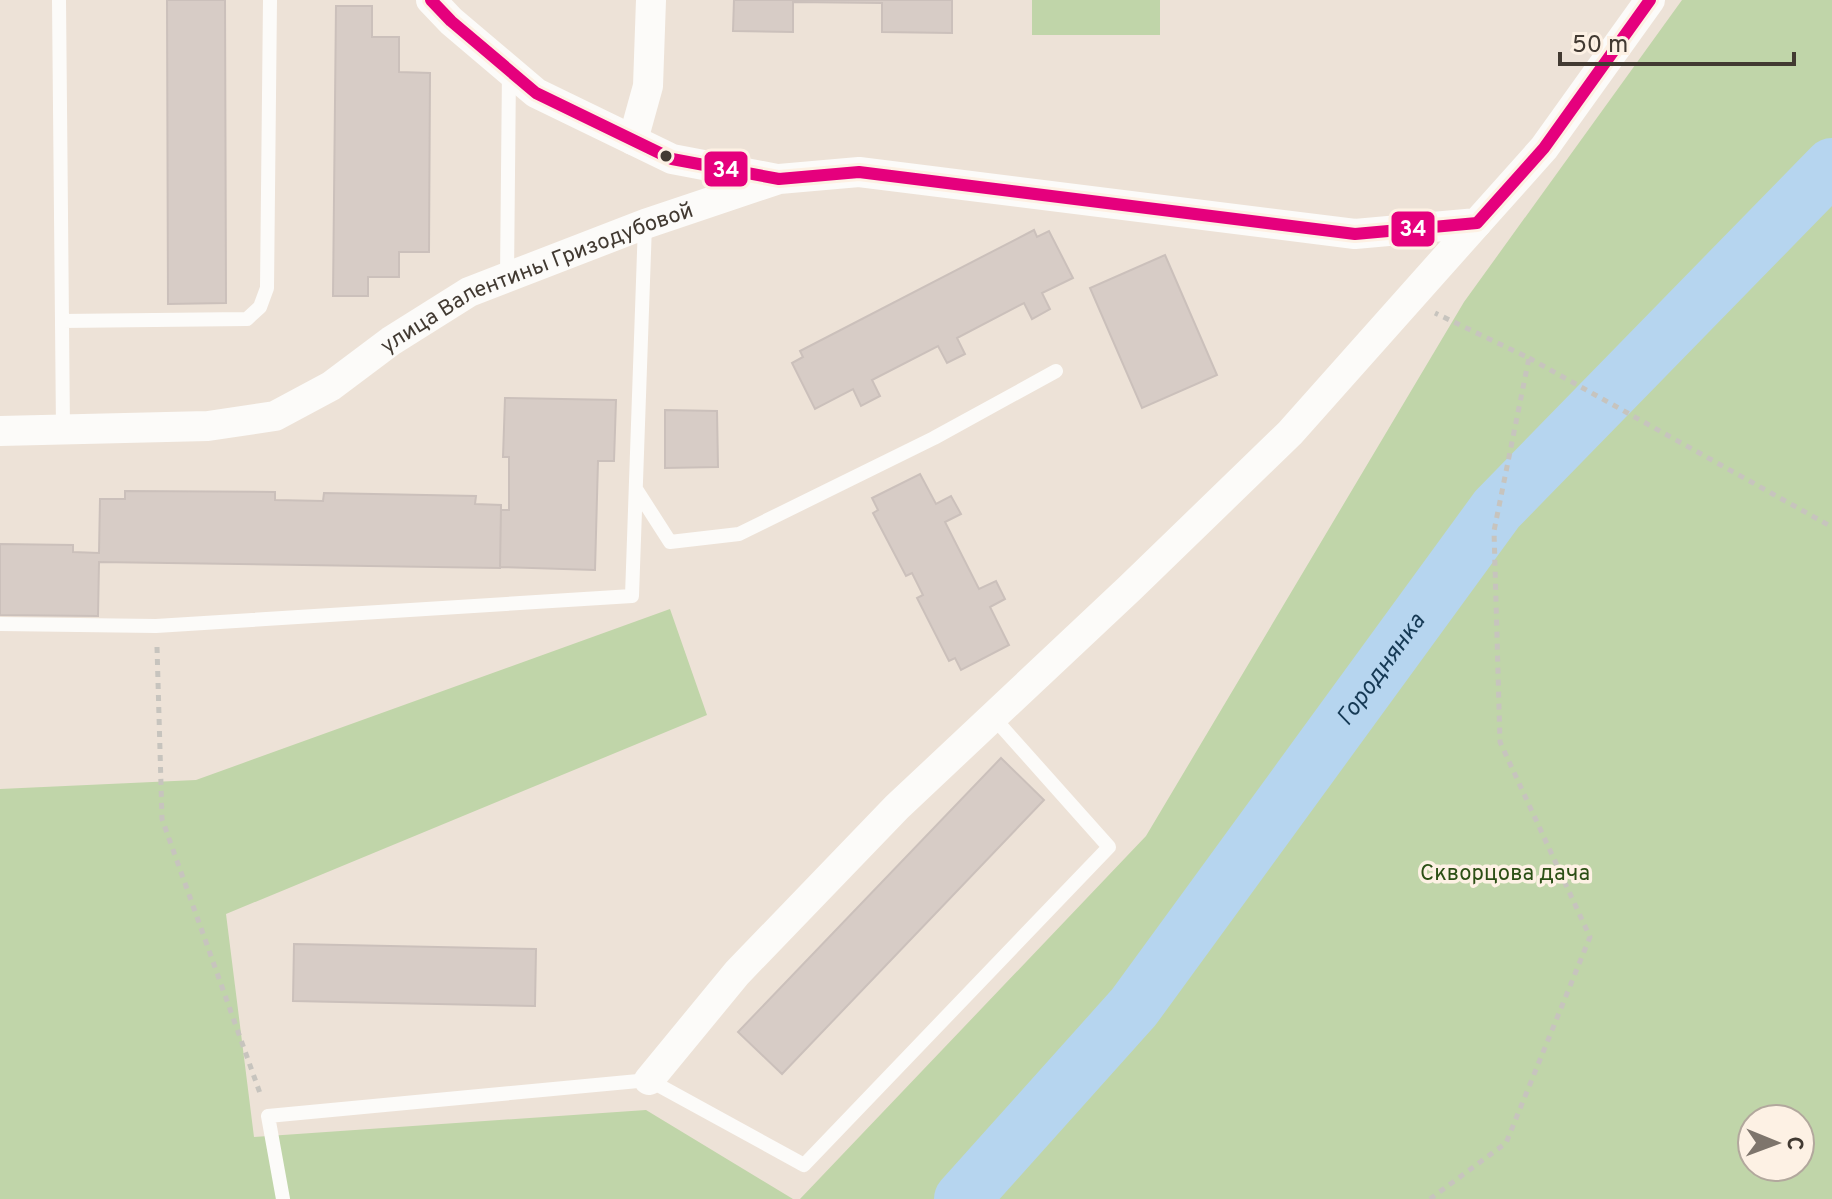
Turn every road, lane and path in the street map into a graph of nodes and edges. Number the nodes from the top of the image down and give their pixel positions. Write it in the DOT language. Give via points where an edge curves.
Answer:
graph roads {
  1 [pos="59,0"];
  2 [pos="270,0"];
  3 [pos="431,0"];
  4 [pos="651,0"];
  5 [pos="1650,0"];
  6 [pos="509,70"];
  7 [pos="633,140"];
  8 [pos="779,179"];
  9 [pos="1477,223"];
  10 [pos="645,224"];
  11 [pos="507,277"];
  12 [pos="1409,300"];
  13 [pos="62,321"];
  14 [pos="1529,358"];
  15 [pos="1056,371"];
  16 [pos="63,430"];
  17 [pos="0,431"];
  18 [pos="635,488"];
  19 [pos="1832,527"];
  20 [pos="0,624"];
  21 [pos="156,626"];
  22 [pos="994,718"];
  23 [pos="649,1080"];
  24 [pos="268,1116"];
  25 [pos="283,1199"];
  26 [pos="1430,1199"];
  1 -- 13 [label="lane"];
  2 -- 13 [label="lane" via="267,288 260,307 247,319"];
  3 -- 6 [label="street"];
  4 -- 7 [label="street" via="648,86"];
  5 -- 9 [label="street" via="1544,148"];
  6 -- 7 [label="street" via="536,93"];
  6 -- 11 [label="lane"];
  7 -- 8 [label="street" via="672,159"];
  8 -- 9 [label="street, улица Валентины Гризодубовой" via="859,172 1355,234"];
  8 -- 10 [label="street, улица Валентины Гризодубовой"];
  9 -- 12 [label="street"];
  10 -- 11 [label="street, улица Валентины Гризодубовой"];
  10 -- 18 [label="lane"];
  11 -- 16 [label="street, улица Валентины Гризодубовой" via="469,292 331,386 275,416 208,426"];
  12 -- 14 [label="path"];
  12 -- 22 [label="street" via="1290,433"];
  13 -- 16 [label="lane"];
  14 -- 19 [label="path"];
  14 -- 26 [label="path" via="1494,531 1500,742 1590,937 1506,1143"];
  15 -- 18 [label="lane" via="739,534 670,542"];
  16 -- 17 [label="street, улица Валентины Гризодубовой"];
  18 -- 21 [label="lane" via="632,596"];
  20 -- 21 [label="lane"];
  21 -- 24 [label="path" via="162,819"];
  22 -- 23 [label="street" via="897,807 737,973"];
  22 -- 23 [label="lane" via="1109,847 804,1165"];
  23 -- 24 [label="lane"];
  24 -- 25 [label="lane"];
}
